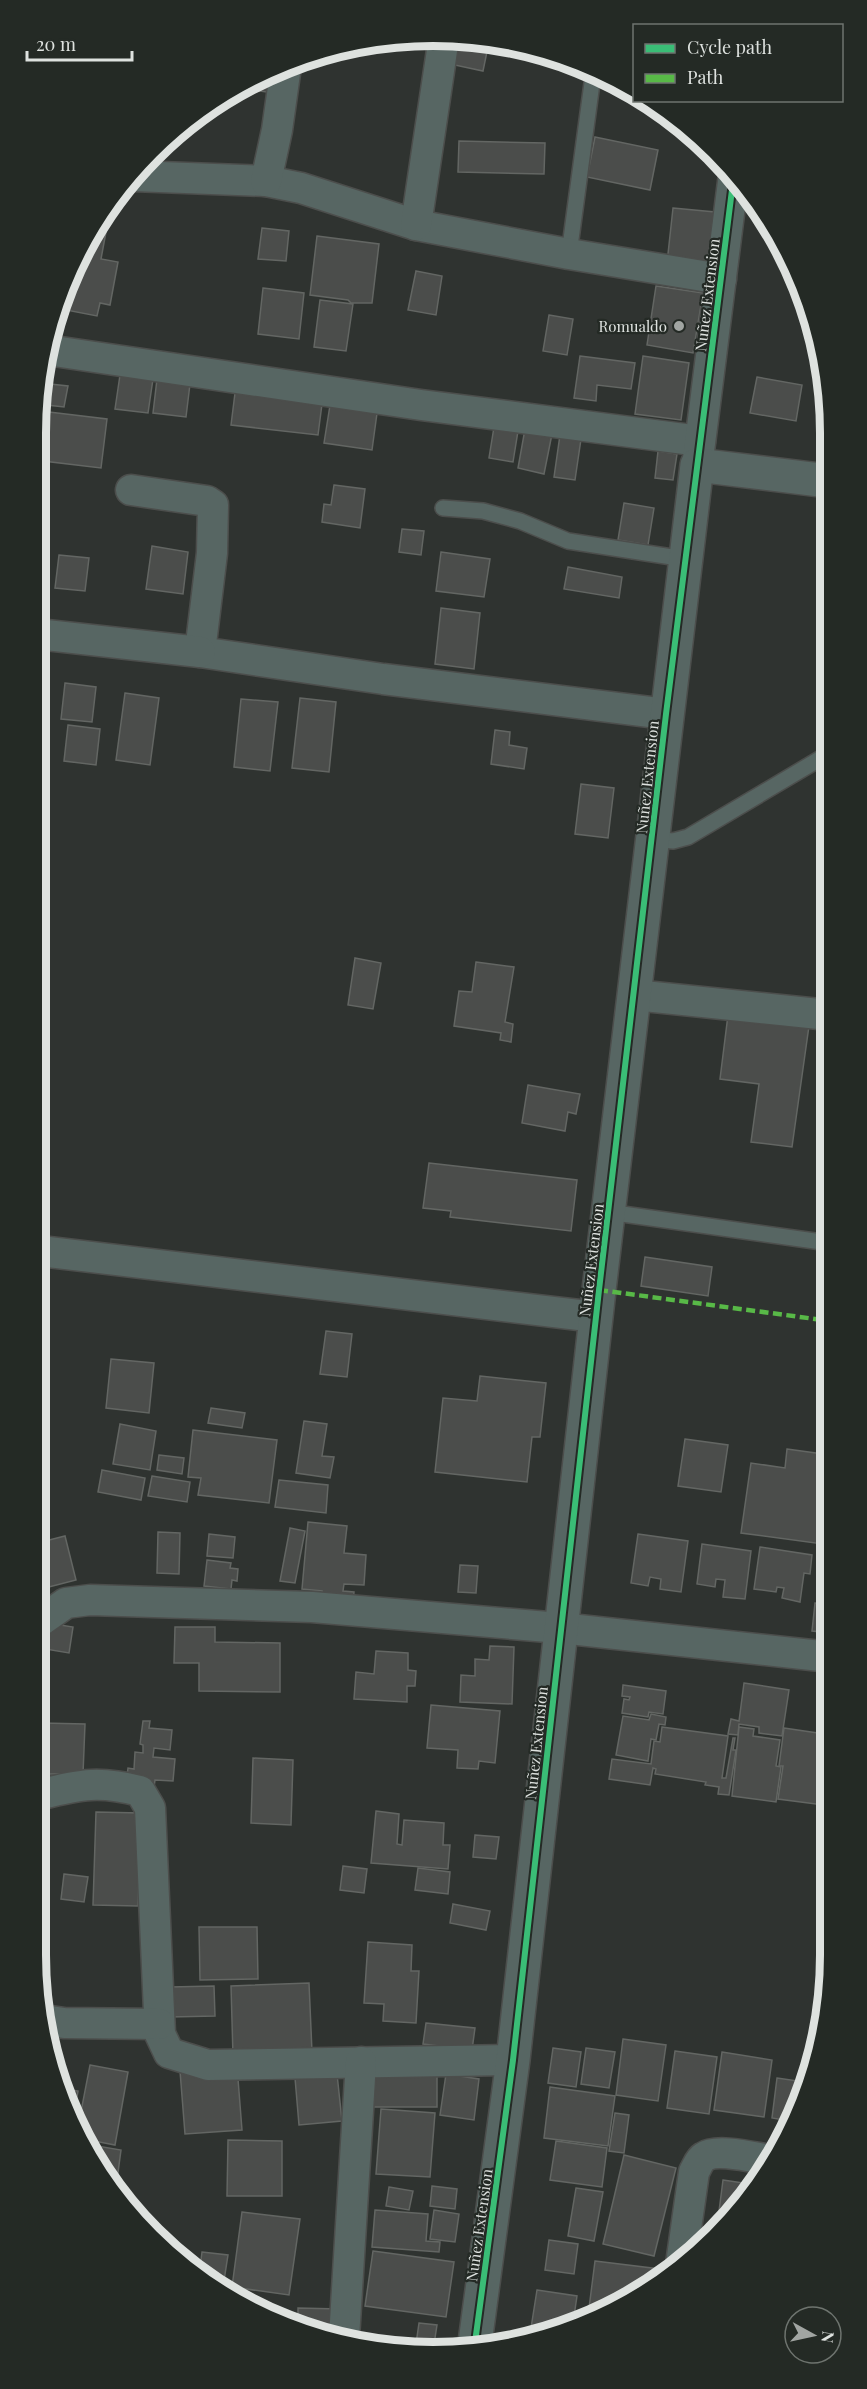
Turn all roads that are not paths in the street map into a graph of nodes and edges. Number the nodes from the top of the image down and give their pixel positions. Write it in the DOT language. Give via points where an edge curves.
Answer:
graph roads {
  1 [pos="443,46"];
  2 [pos="285,76"];
  3 [pos="592,83"];
  4 [pos="144,176"];
  5 [pos="266,181"];
  6 [pos="732,188"];
  7 [pos="416,225"];
  8 [pos="569,254"];
  9 [pos="721,279"];
  10 [pos="56,351"];
  11 [pos="698,453"];
  12 [pos="820,479"];
  13 [pos="132,490"];
  14 [pos="443,508"];
  15 [pos="685,559"];
  16 [pos="46,635"];
  17 [pos="200,652"];
  18 [pos="666,714"];
  19 [pos="820,759"];
  20 [pos="652,839"];
  21 [pos="634,995"];
  22 [pos="820,1014"];
  23 [pos="608,1212"];
  24 [pos="820,1242"];
  25 [pos="46,1252"];
  26 [pos="596,1317"];
  27 [pos="46,1617"];
  28 [pos="560,1628"];
  29 [pos="820,1656"];
  30 [pos="46,1793"];
  31 [pos="53,2022"];
  32 [pos="159,2024"];
  33 [pos="513,2060"];
  34 [pos="362,2062"];
  35 [pos="763,2159"];
  36 [pos="683,2251"];
  37 [pos="344,2332"];
  38 [pos="475,2340"];
  1 -- 7 [label="street"];
  2 -- 5 [label="street"];
  3 -- 8 [label="lane"];
  4 -- 5 [label="street"];
  5 -- 7 [label="street" via="301,188"];
  6 -- 9 [label="street, Nuñez Extension"];
  7 -- 8 [label="street"];
  8 -- 9 [label="street"];
  9 -- 11 [label="street, Nuñez Extension"];
  10 -- 11 [label="street" via="422,405"];
  11 -- 12 [label="street"];
  11 -- 15 [label="street, Nuñez Extension"];
  13 -- 17 [label="street" via="213,505 212,553"];
  14 -- 15 [label="lane" via="483,511 568,541"];
  15 -- 18 [label="street, Nuñez Extension"];
  16 -- 17 [label="street"];
  17 -- 18 [label="street"];
  18 -- 20 [label="street, Nuñez Extension"];
  19 -- 20 [label="lane" via="688,837 673,841"];
  20 -- 21 [label="street, Nuñez Extension"];
  21 -- 22 [label="street"];
  21 -- 23 [label="street, Nuñez Extension"];
  23 -- 24 [label="lane"];
  23 -- 26 [label="street, Nuñez Extension"];
  25 -- 26 [label="street"];
  26 -- 28 [label="street, Nuñez Extension"];
  27 -- 28 [label="street" via="66,1603 90,1600 312,1607"];
  28 -- 29 [label="street"];
  28 -- 33 [label="street, Nuñez Extension"];
  30 -- 32 [label="street" via="78,1785 110,1784 140,1791 150,1808"];
  31 -- 32 [label="street"];
  32 -- 34 [label="street" via="169,2053 208,2065"];
  33 -- 34 [label="street"];
  33 -- 38 [label="street, Nuñez Extension"];
  34 -- 37 [label="street"];
  35 -- 36 [label="street" via="718,2152 706,2155 698,2163"];
}
